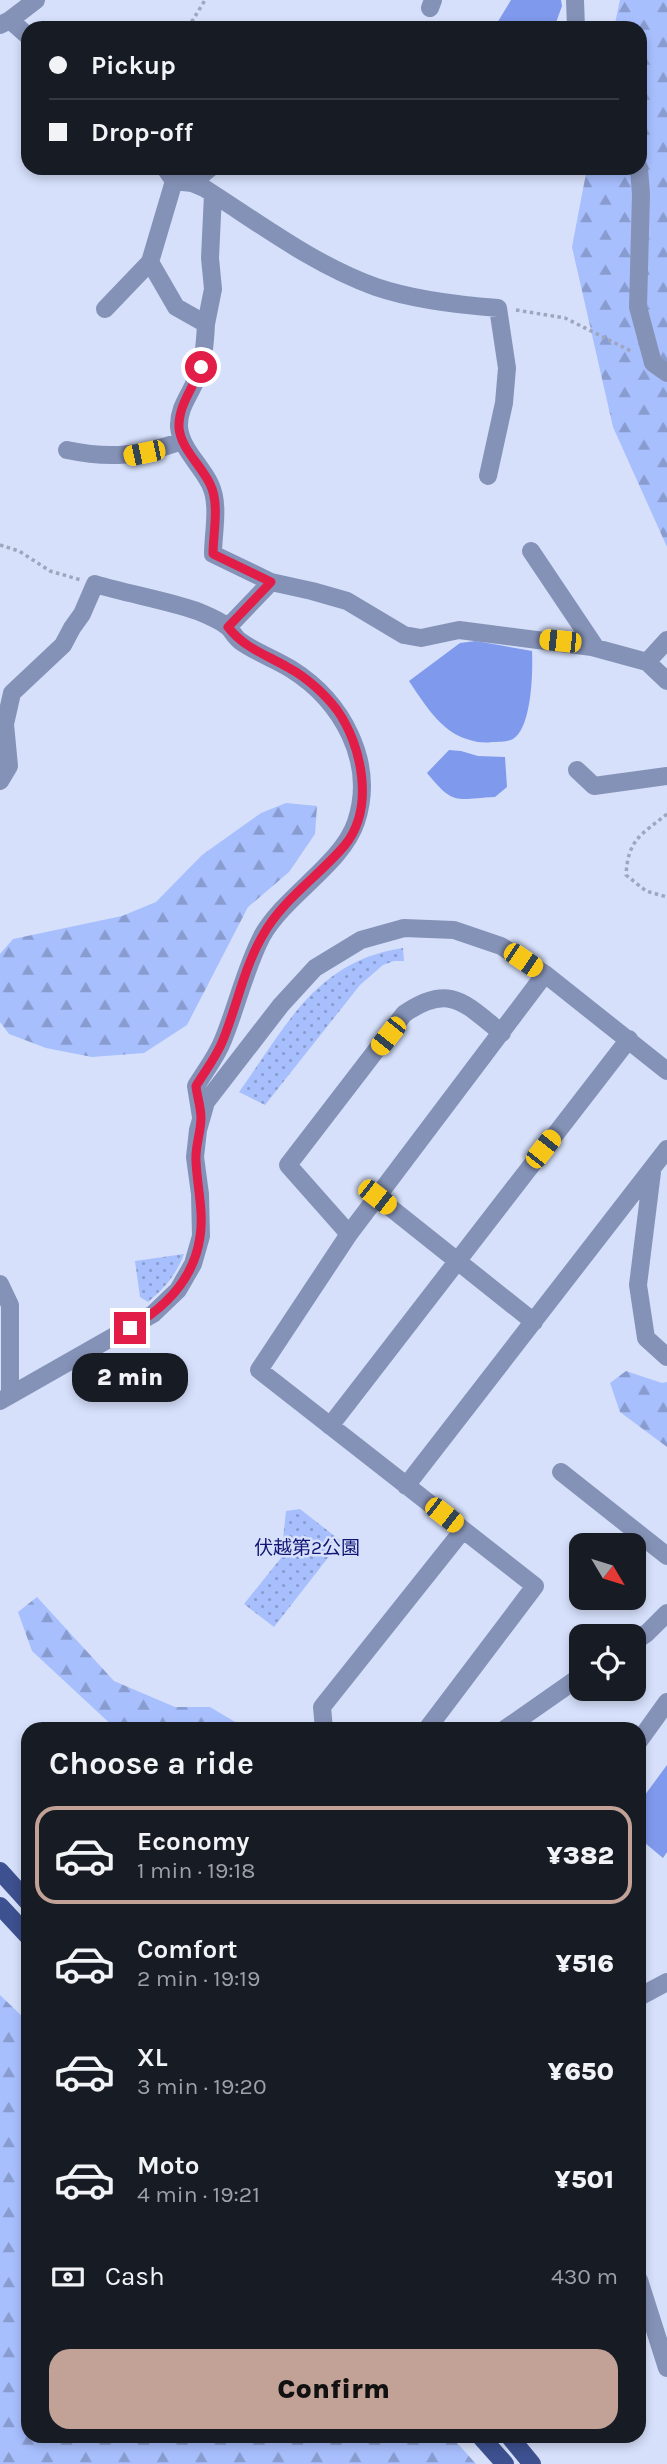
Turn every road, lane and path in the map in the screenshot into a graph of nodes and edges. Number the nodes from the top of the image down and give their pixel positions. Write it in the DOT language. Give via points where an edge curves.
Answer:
graph roads {
  1 [pos="36,0"];
  2 [pos="205,0"];
  3 [pos="575,0"];
  4 [pos="192,21"];
  5 [pos="576,21"];
  6 [pos="5,22"];
  7 [pos="21,32"];
  8 [pos="640,175"];
  9 [pos="177,177"];
  10 [pos="213,194"];
  11 [pos="150,262"];
  12 [pos="498,308"];
  13 [pos="105,309"];
  14 [pos="205,324"];
  15 [pos="660,368"];
  16 [pos="182,441"];
  17 [pos="67,450"];
  18 [pos="488,476"];
  19 [pos="0,545"];
  20 [pos="531,551"];
  21 [pos="271,582"];
  22 [pos="95,584"];
  23 [pos="228,627"];
  24 [pos="667,640"];
  25 [pos="596,648"];
  26 [pos="647,662"];
  27 [pos="667,681"];
  28 [pos="578,770"];
  29 [pos="667,776"];
  30 [pos="0,780"];
  31 [pos="667,814"];
  32 [pos="667,897"];
  33 [pos="545,974"];
  34 [pos="502,1033"];
  35 [pos="629,1039"];
  36 [pos="667,1071"];
  37 [pos="201,1120"];
  38 [pos="667,1149"];
  39 [pos="652,1168"];
  40 [pos="377,1197"];
  41 [pos="349,1234"];
  42 [pos="458,1260"];
  43 [pos="0,1284"];
  44 [pos="5,1308"];
  45 [pos="534,1322"];
  46 [pos="667,1357"];
  47 [pos="5,1397"];
  48 [pos="330,1426"];
  49 [pos="561,1472"];
  50 [pos="406,1486"];
  51 [pos="463,1530"];
  52 [pos="667,1556"];
  53 [pos="667,1613"];
  54 [pos="646,1634"];
  55 [pos="569,1684"];
  56 [pos="667,1702"];
  57 [pos="323,1722"];
  58 [pos="432,1722"];
  59 [pos="515,1722"];
  60 [pos="646,1731"];
  61 [pos="0,1871"];
  62 [pos="21,1894"];
  63 [pos="0,1906"];
  64 [pos="21,1928"];
  65 [pos="667,1982"];
  66 [pos="646,1993"];
  67 [pos="646,2302"];
  68 [pos="667,2368"];
  69 [pos="487,2443"];
  70 [pos="514,2443"];
  71 [pos="505,2464"];
  72 [pos="531,2464"];
  1 -- 6 [label="street"];
  2 -- 4 [label="path"];
  3 -- 5 [label="street"];
  6 -- 7 [label="street"];
  8 -- 15 [label="street" via="638,307"];
  9 -- 10 [label="street"];
  9 -- 11 [label="street"];
  10 -- 12 [label="street" via="315,258 376,287 428,300"];
  10 -- 14 [label="street" via="213,289"];
  11 -- 13 [label="street"];
  11 -- 14 [label="street" via="176,307"];
  12 -- 15 [label="path" via="565,318"];
  12 -- 18 [label="street" via="507,368"];
  14 -- 16 [label="street" via="205,354 185,398 179,425"];
  16 -- 17 [label="street" via="130,456"];
  16 -- 21 [label="street" via="212,487 213,554"];
  19 -- 22 [label="path" via="50,571"];
  20 -- 25 [label="street"];
  21 -- 23 [label="street"];
  21 -- 25 [label="street" via="347,601 404,635 421,638 458,630"];
  22 -- 23 [label="street" via="198,612"];
  22 -- 30 [label="street" via="64,645 12,693 5,724 9,766"];
  23 -- 37 [label="street" via="238,640 292,669 335,708 351,732 363,790 347,842 263,934 222,1044 196,1086"];
  24 -- 26 [label="street"];
  25 -- 26 [label="street"];
  26 -- 27 [label="street"];
  28 -- 29 [label="street" via="594,786"];
  31 -- 32 [label="path" via="635,841 627,857 626,875 646,891"];
  33 -- 34 [label="street"];
  33 -- 35 [label="street"];
  33 -- 37 [label="street" via="501,946 454,930 404,928 361,940 314,968 206,1102"];
  34 -- 40 [label="street"];
  34 -- 41 [label="street" via="460,1000 426,1000 414,1007 288,1165"];
  35 -- 36 [label="street"];
  35 -- 42 [label="street"];
  37 -- 47 [label="street" via="195,1157 201,1236 193,1264 178,1290 153,1314"];
  38 -- 39 [label="street"];
  39 -- 45 [label="street"];
  39 -- 46 [label="street" via="638,1285 646,1338"];
  40 -- 41 [label="street"];
  40 -- 42 [label="street"];
  41 -- 48 [label="street" via="258,1370"];
  42 -- 45 [label="street"];
  42 -- 48 [label="street"];
  43 -- 44 [label="street"];
  44 -- 47 [label="street"];
  45 -- 50 [label="street"];
  48 -- 50 [label="street"];
  49 -- 52 [label="street"];
  50 -- 51 [label="street"];
  51 -- 57 [label="street" via="322,1707"];
  51 -- 58 [label="street" via="535,1586"];
  53 -- 54 [label="street"];
  55 -- 59 [label="street"];
  56 -- 60 [label="street"];
  61 -- 62 [label="main road"];
  63 -- 64 [label="main road"];
  65 -- 66 [label="street"];
  67 -- 68 [label="street"];
  69 -- 71 [label="main road"];
  70 -- 72 [label="main road"];
}
